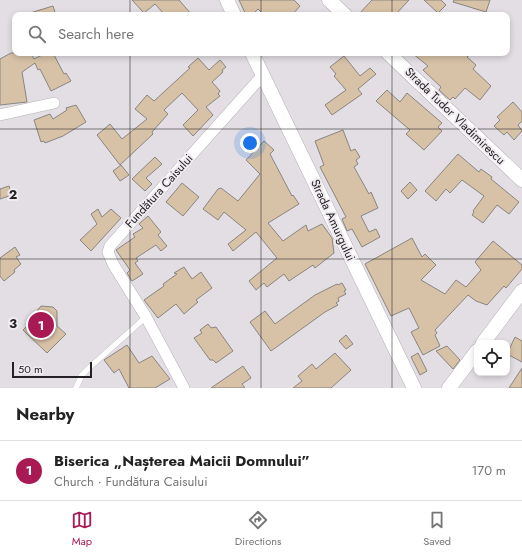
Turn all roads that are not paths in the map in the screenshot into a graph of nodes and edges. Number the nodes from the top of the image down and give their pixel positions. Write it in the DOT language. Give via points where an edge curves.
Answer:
graph roads {
  1 [pos="227,0"];
  2 [pos="329,0"];
  3 [pos="233,12"];
  4 [pos="342,12"];
  5 [pos="253,56"];
  6 [pos="391,56"];
  7 [pos="262,76"];
  8 [pos="54,104"];
  9 [pos="0,115"];
  10 [pos="522,180"];
  11 [pos="522,291"];
  12 [pos="146,317"];
  13 [pos="485,340"];
  14 [pos="474,355"];
  15 [pos="76,388"];
  16 [pos="184,388"];
  17 [pos="414,388"];
  18 [pos="450,388"];
  1 -- 3 [label="street"];
  2 -- 4 [label="street"];
  5 -- 7 [label="street, Strada Amurgului"];
  6 -- 10 [label="street, Strada Tudor Vladimirescu"];
  7 -- 12 [label="street, Fundătura Caisului" via="110,246 110,258"];
  7 -- 17 [label="street, Strada Amurgului"];
  8 -- 9 [label="street"];
  11 -- 13 [label="street"];
  12 -- 15 [label="lane" via="86,371"];
  12 -- 16 [label="street, Fundătura Caisului"];
  14 -- 18 [label="street"];
}
